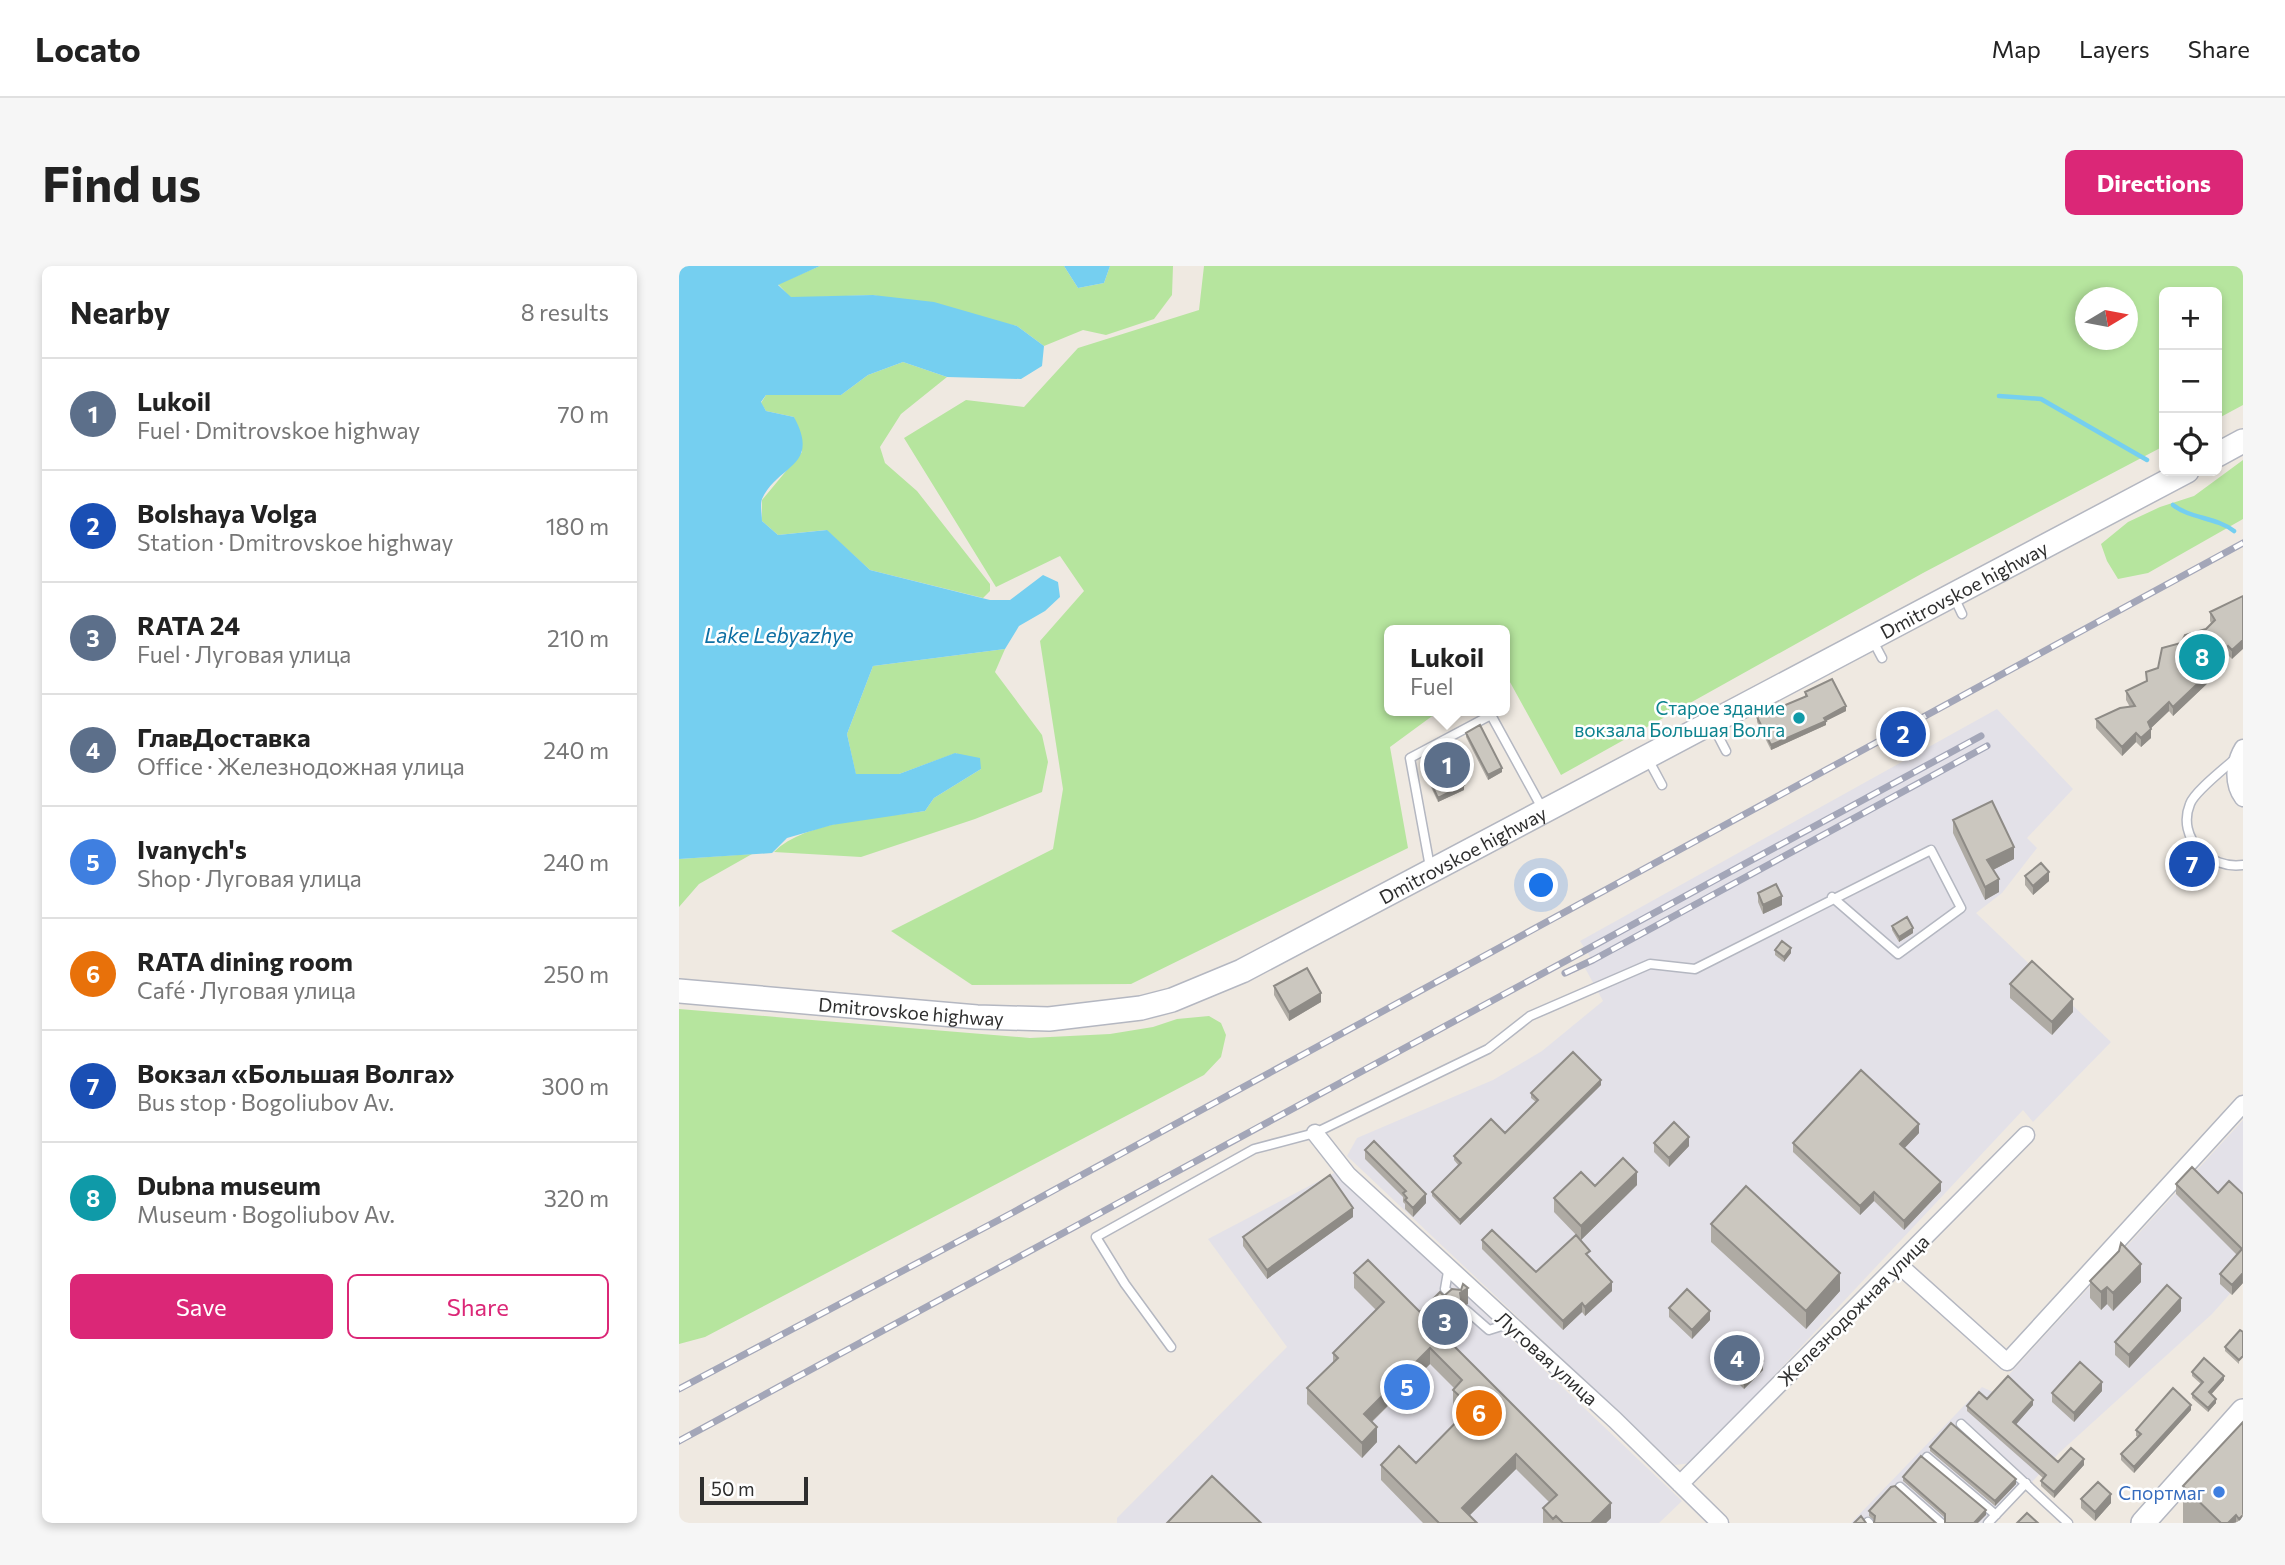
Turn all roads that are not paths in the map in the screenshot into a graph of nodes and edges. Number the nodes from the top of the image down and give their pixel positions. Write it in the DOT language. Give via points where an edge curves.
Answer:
graph roads {
  1 [pos="2243,441"];
  2 [pos="2222,452"];
  3 [pos="2178,476"];
  4 [pos="1489,716"];
  5 [pos="1492,716"];
  6 [pos="1711,723"];
  7 [pos="1726,751"];
  8 [pos="2241,752"];
  9 [pos="1646,757"];
  10 [pos="1662,785"];
  11 [pos="2243,798"];
  12 [pos="1544,811"];
  13 [pos="2243,865"];
  14 [pos="1431,872"];
  15 [pos="1832,897"];
  16 [pos="679,991"];
  17 [pos="2243,1104"];
  18 [pos="1315,1133"];
  19 [pos="2026,1135"];
  20 [pos="1899,1265"];
  21 [pos="1449,1266"];
  22 [pos="1457,1300"];
  23 [pos="1466,1310"];
  24 [pos="1508,1324"];
  25 [pos="1171,1346"];
  26 [pos="2243,1410"];
  27 [pos="1961,1424"];
  28 [pos="1927,1457"];
  29 [pos="2026,1483"];
  30 [pos="1680,1484"];
  31 [pos="1900,1487"];
  32 [pos="1996,1515"];
  33 [pos="1720,1523"];
  34 [pos="1941,1523"];
  35 [pos="1988,1523"];
  36 [pos="2068,1523"];
  37 [pos="2143,1523"];
  1 -- 2 [label="main road"];
  3 -- 6 [label="main road, Dmitrovskoe highway" via="1877,648"];
  4 -- 14 [label="lane" via="1410,758"];
  5 -- 12 [label="lane"];
  6 -- 7 [label="lane"];
  6 -- 9 [label="main road, Dmitrovskoe highway"];
  8 -- 11 [label="street" via="2235,775"];
  8 -- 13 [label="lane" via="2190,802 2187,821 2191,839 2203,854 2220,864"];
  9 -- 10 [label="lane"];
  9 -- 12 [label="main road, Dmitrovskoe highway"];
  12 -- 14 [label="main road, Dmitrovskoe highway"];
  14 -- 16 [label="main road, Dmitrovskoe highway" via="1205,988 1111,1013 990,1018"];
  15 -- 15 [label="lane" via="1898,954 1961,908 1931,850"];
  15 -- 18 [label="lane" via="1695,969 1650,964 1530,1016 1488,1049"];
  17 -- 20 [label="street" via="2007,1362"];
  18 -- 21 [label="street, Луговая улица" via="1349,1175"];
  18 -- 25 [label="lane" via="1254,1149 1096,1237"];
  19 -- 20 [label="street, Железнодожная улица"];
  20 -- 30 [label="street, Железнодожная улица"];
  21 -- 22 [label="lane" via="1444,1289"];
  21 -- 24 [label="street, Луговая улица"];
  23 -- 24 [label="lane" via="1489,1330"];
  24 -- 30 [label="street, Луговая улица"];
  26 -- 37 [label="main road"];
  27 -- 29 [label="lane"];
  28 -- 32 [label="lane"];
  29 -- 32 [label="lane"];
  29 -- 36 [label="lane"];
  30 -- 33 [label="street, Луговая улица"];
  31 -- 34 [label="lane"];
  32 -- 35 [label="lane"];
}
